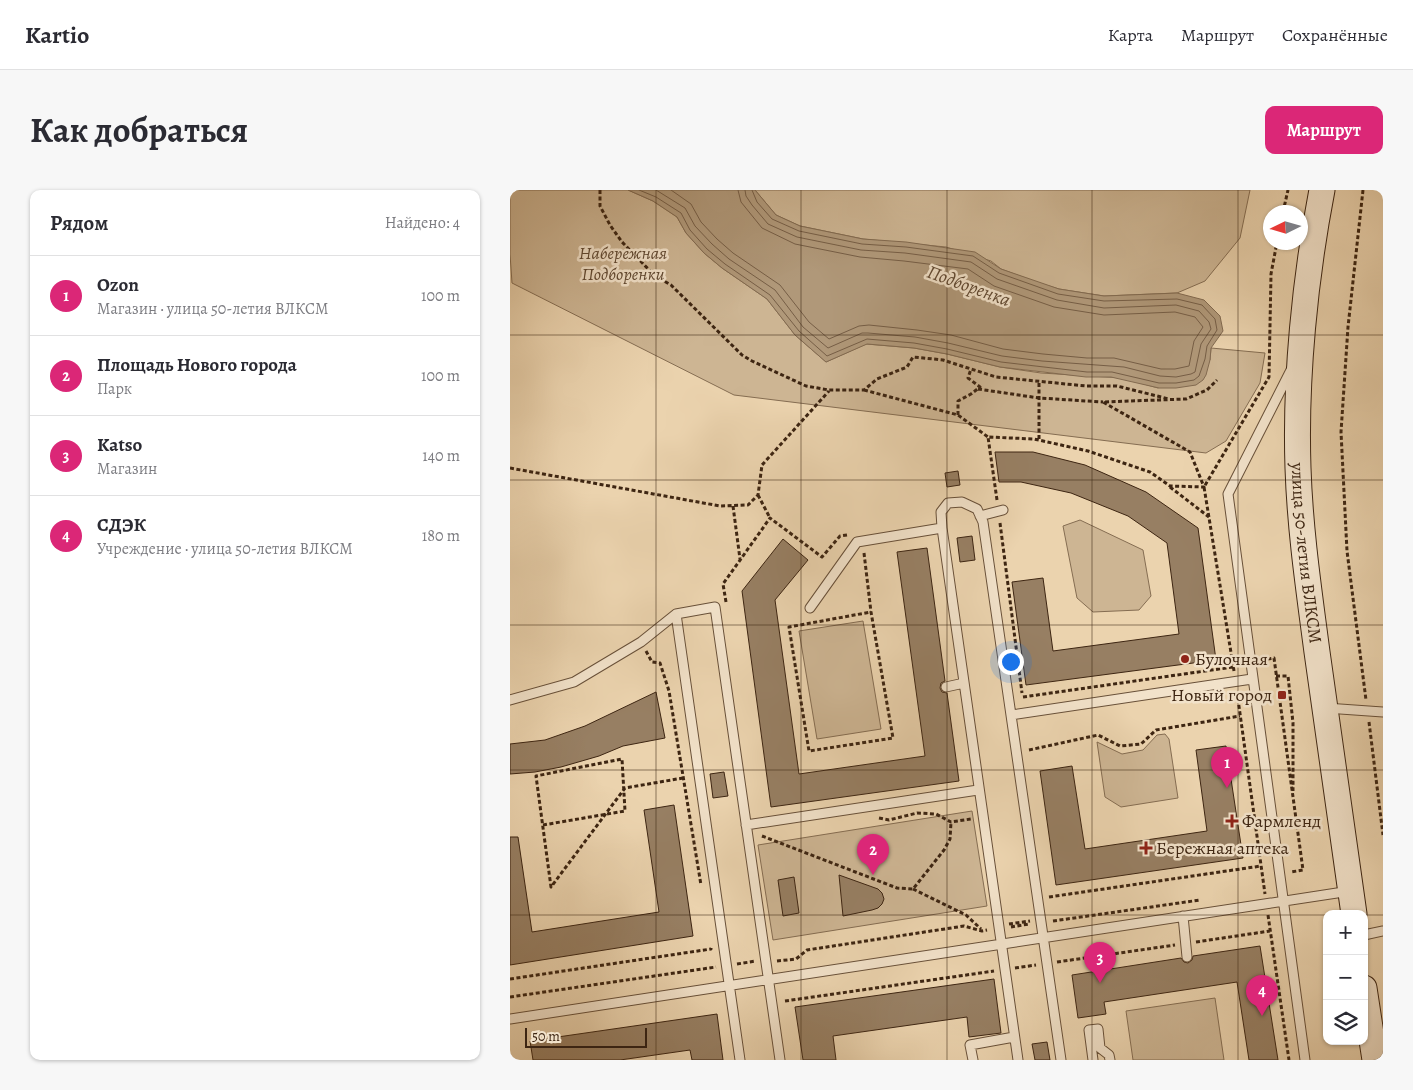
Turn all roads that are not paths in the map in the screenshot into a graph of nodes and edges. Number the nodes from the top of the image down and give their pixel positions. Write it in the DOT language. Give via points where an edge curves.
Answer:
graph roads {
  1 [pos="1322,190"];
  2 [pos="1301,350"];
  3 [pos="1000,511"];
  4 [pos="980,516"];
  5 [pos="942,528"];
  6 [pos="810,608"];
  7 [pos="676,614"];
  8 [pos="1252,679"];
  9 [pos="964,683"];
  10 [pos="946,687"];
  11 [pos="510,700"];
  12 [pos="1325,708"];
  13 [pos="1383,712"];
  14 [pos="1010,715"];
  15 [pos="974,790"];
  16 [pos="746,825"];
  17 [pos="1283,901"];
  18 [pos="1352,902"];
  19 [pos="1183,916"];
  20 [pos="1383,931"];
  21 [pos="1368,934"];
  22 [pos="1044,938"];
  23 [pos="1001,944"];
  24 [pos="1187,957"];
  25 [pos="768,980"];
  26 [pos="730,986"];
  27 [pos="1366,1000"];
  28 [pos="510,1019"];
  29 [pos="1014,1037"];
  30 [pos="740,1060"];
  31 [pos="780,1060"];
  32 [pos="972,1060"];
  33 [pos="1018,1060"];
  34 [pos="1062,1060"];
  35 [pos="1093,1060"];
  36 [pos="1110,1060"];
  37 [pos="1305,1060"];
  38 [pos="1375,1060"];
  1 -- 2 [label="main road, улица 50-летия ВЛКСМ" via="1311,244"];
  2 -- 8 [label="lane" via="1228,494"];
  2 -- 12 [label="main road, улица 50-летия ВЛКСМ" via="1298,468 1304,550"];
  3 -- 4 [label="lane"];
  4 -- 5 [label="lane" via="977,509 962,502 948,503 941,512"];
  4 -- 14 [label="lane"];
  5 -- 6 [label="lane" via="857,542"];
  5 -- 9 [label="lane"];
  7 -- 11 [label="lane" via="641,642 574,682"];
  7 -- 16 [label="lane" via="715,607"];
  7 -- 26 [label="lane"];
  8 -- 14 [label="lane"];
  8 -- 17 [label="lane"];
  9 -- 10 [label="lane"];
  9 -- 15 [label="lane"];
  12 -- 13 [label="lane"];
  12 -- 18 [label="main road, улица 50-летия ВЛКСМ"];
  14 -- 22 [label="lane"];
  15 -- 16 [label="lane"];
  15 -- 23 [label="lane"];
  16 -- 25 [label="lane"];
  17 -- 18 [label="lane"];
  17 -- 19 [label="lane"];
  17 -- 37 [label="lane"];
  19 -- 22 [label="lane"];
  19 -- 24 [label="lane"];
  20 -- 21 [label="lane"];
  22 -- 23 [label="lane"];
  22 -- 34 [label="lane"];
  23 -- 25 [label="lane"];
  23 -- 29 [label="lane"];
  25 -- 26 [label="lane"];
  25 -- 31 [label="lane"];
  26 -- 28 [label="lane"];
  26 -- 30 [label="lane"];
  27 -- 38 [label="main road"];
  29 -- 32 [label="lane" via="970,1045"];
  29 -- 33 [label="lane"];
  35 -- 36 [label="lane" via="1089,1030 1098,1029 1100,1048"];
}
